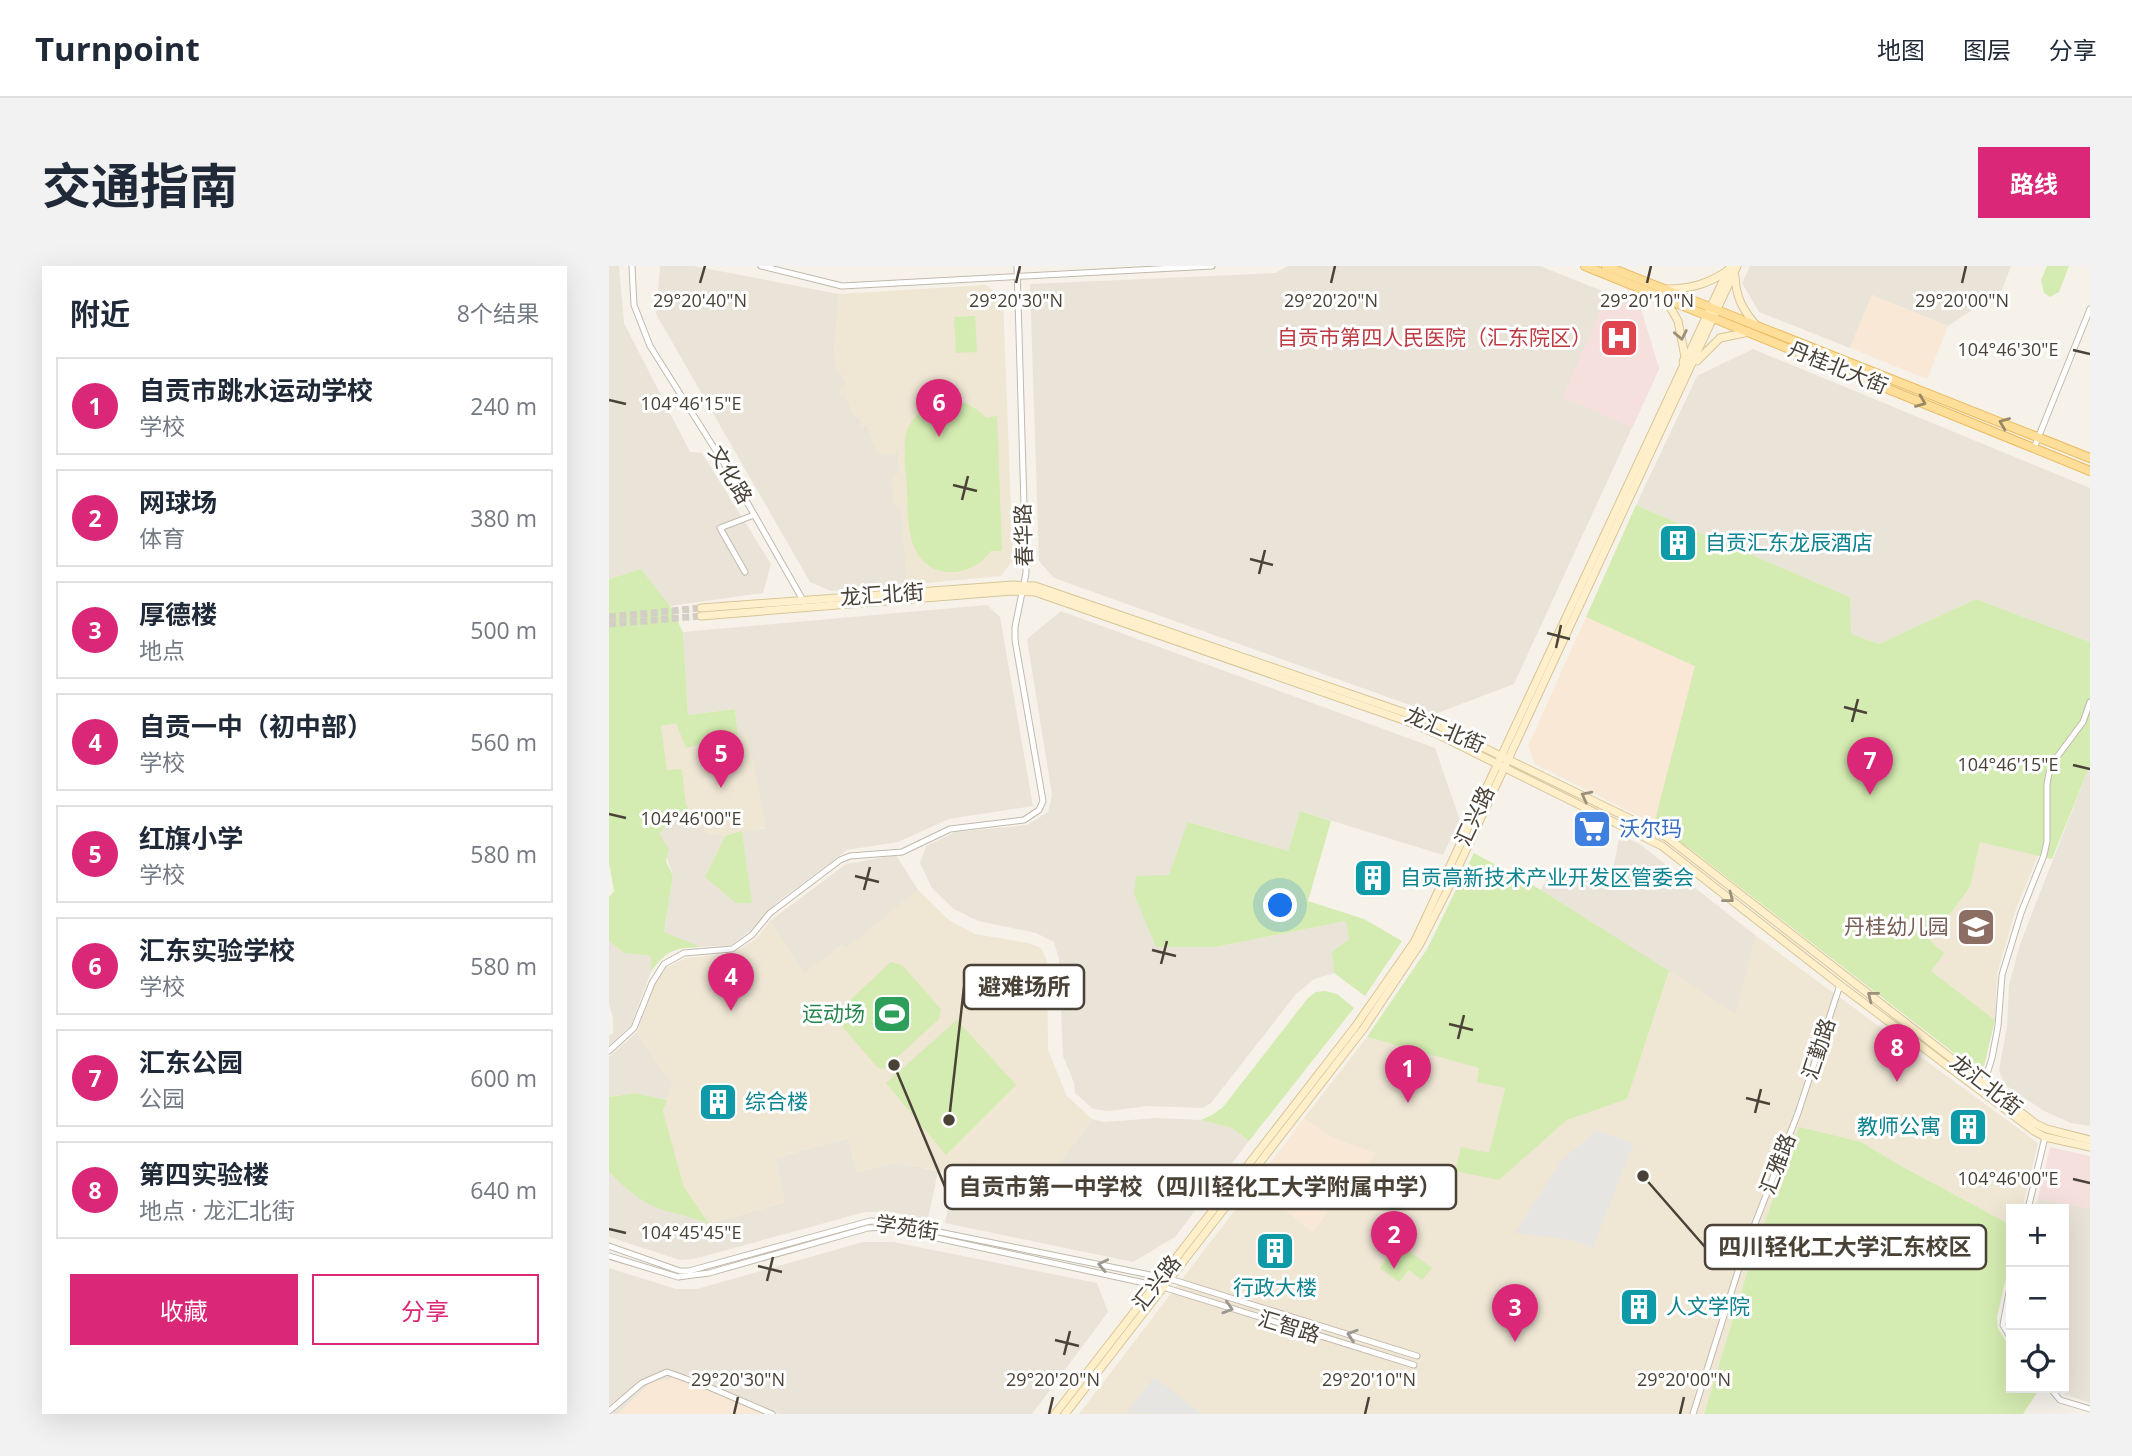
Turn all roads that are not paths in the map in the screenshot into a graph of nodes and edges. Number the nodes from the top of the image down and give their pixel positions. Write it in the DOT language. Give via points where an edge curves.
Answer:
graph roads {
  1 [pos="632,266"];
  2 [pos="761,266"];
  3 [pos="1017,266"];
  4 [pos="1212,266"];
  5 [pos="1585,266"];
  6 [pos="1606,266"];
  7 [pos="1733,269"];
  8 [pos="1017,277"];
  9 [pos="1664,293"];
  10 [pos="2090,309"];
  11 [pos="1712,312"];
  12 [pos="1753,329"];
  13 [pos="1683,375"];
  14 [pos="2038,437"];
  15 [pos="2034,448"];
  16 [pos="2090,458"];
  17 [pos="2090,471"];
  18 [pos="754,515"];
  19 [pos="745,572"];
  20 [pos="1024,588"];
  21 [pos="804,604"];
  22 [pos="701,612"];
  23 [pos="2090,702"];
  24 [pos="1506,756"];
  25 [pos="1502,766"];
  26 [pos="1840,985"];
  27 [pos="609,1051"];
  28 [pos="1984,1083"];
  29 [pos="1798,1113"];
  30 [pos="2045,1137"];
  31 [pos="2090,1140"];
  32 [pos="2090,1147"];
  33 [pos="2029,1204"];
  34 [pos="609,1246"];
  35 [pos="609,1256"];
  36 [pos="1165,1278"];
  37 [pos="1159,1286"];
  38 [pos="2006,1304"];
  39 [pos="2006,1330"];
  40 [pos="1417,1356"];
  41 [pos="1414,1365"];
  42 [pos="2054,1393"];
  43 [pos="2090,1409"];
  44 [pos="609,1411"];
  45 [pos="772,1414"];
  46 [pos="1055,1414"];
  47 [pos="1065,1414"];
  48 [pos="1693,1414"];
  1 -- 18 [label="street, 文化路" via="634,305 650,346"];
  2 -- 8 [label="street" via="842,286"];
  3 -- 8 [label="street, 春华路"];
  4 -- 8 [label="street"];
  5 -- 9 [label="main road, 丹桂北大街"];
  6 -- 9 [label="main road, 丹桂北大街"];
  7 -- 9 [label="main road" via="1710,282"];
  7 -- 11 [label="main road"];
  7 -- 12 [label="main road" via="1741,308"];
  8 -- 20 [label="street, 春华路"];
  9 -- 11 [label="main road, 丹桂北大街"];
  9 -- 13 [label="main road, one-way" via="1678,321 1685,357"];
  10 -- 14 [label="street"];
  11 -- 12 [label="main road, 丹桂北大街"];
  11 -- 13 [label="main road"];
  12 -- 13 [label="main road" via="1720,338"];
  14 -- 12 [label="main road, 丹桂北大街, one-way"];
  12 -- 15 [label="main road, 丹桂北大街, one-way"];
  13 -- 24 [label="main road, 汇兴路"];
  14 -- 15 [label="street"];
  14 -- 16 [label="main road, 丹桂北大街"];
  15 -- 17 [label="main road, 丹桂北大街"];
  18 -- 19 [label="street" via="720,528"];
  18 -- 21 [label="street, 文化路"];
  20 -- 21 [label="main road, 龙汇北街"];
  20 -- 24 [label="main road, 龙汇北街" via="1058,592 1429,720"];
  20 -- 25 [label="main road, 龙汇北街" via="1409,722"];
  20 -- 27 [label="street, 春华路" via="1015,640 1043,801 1039,810 1024,820 950,829 902,852 840,860 732,949 684,953 664,964 634,1028"];
  21 -- 22 [label="main road, 龙汇北街"];
  23 -- 28 [label="street" via="2083,722 2049,773 2047,841 2003,975 1998,1026"];
  24 -- 25 [label="main road, 汇兴路"];
  28 -- 24 [label="main road, 龙汇北街, one-way" via="1668,838"];
  25 -- 26 [label="main road, 龙汇北街, one-way" via="1662,846"];
  25 -- 36 [label="main road, 汇兴路" via="1415,941"];
  26 -- 29 [label="street, 汇勤路"];
  26 -- 30 [label="main road, 龙汇北街"];
  28 -- 31 [label="main road, 龙汇北街" via="2036,1124"];
  29 -- 48 [label="street, 汇雅路" via="1744,1252"];
  30 -- 32 [label="main road, 龙汇北街"];
  30 -- 33 [label="street"];
  36 -- 34 [label="street, 学苑街, one-way" via="890,1222 870,1221 689,1271"];
  35 -- 37 [label="street, 学苑街" via="689,1276 868,1227 886,1227"];
  36 -- 37 [label="main road, 汇兴路"];
  40 -- 36 [label="street, 汇智路, one-way"];
  37 -- 41 [label="street, 汇智路, one-way"];
  37 -- 46 [label="main road, 汇兴路"];
  37 -- 47 [label="main road"];
  38 -- 39 [label="street"];
  42 -- 43 [label="street" via="2060,1400"];
  44 -- 45 [label="street" via="642,1383 667,1373"];
}
